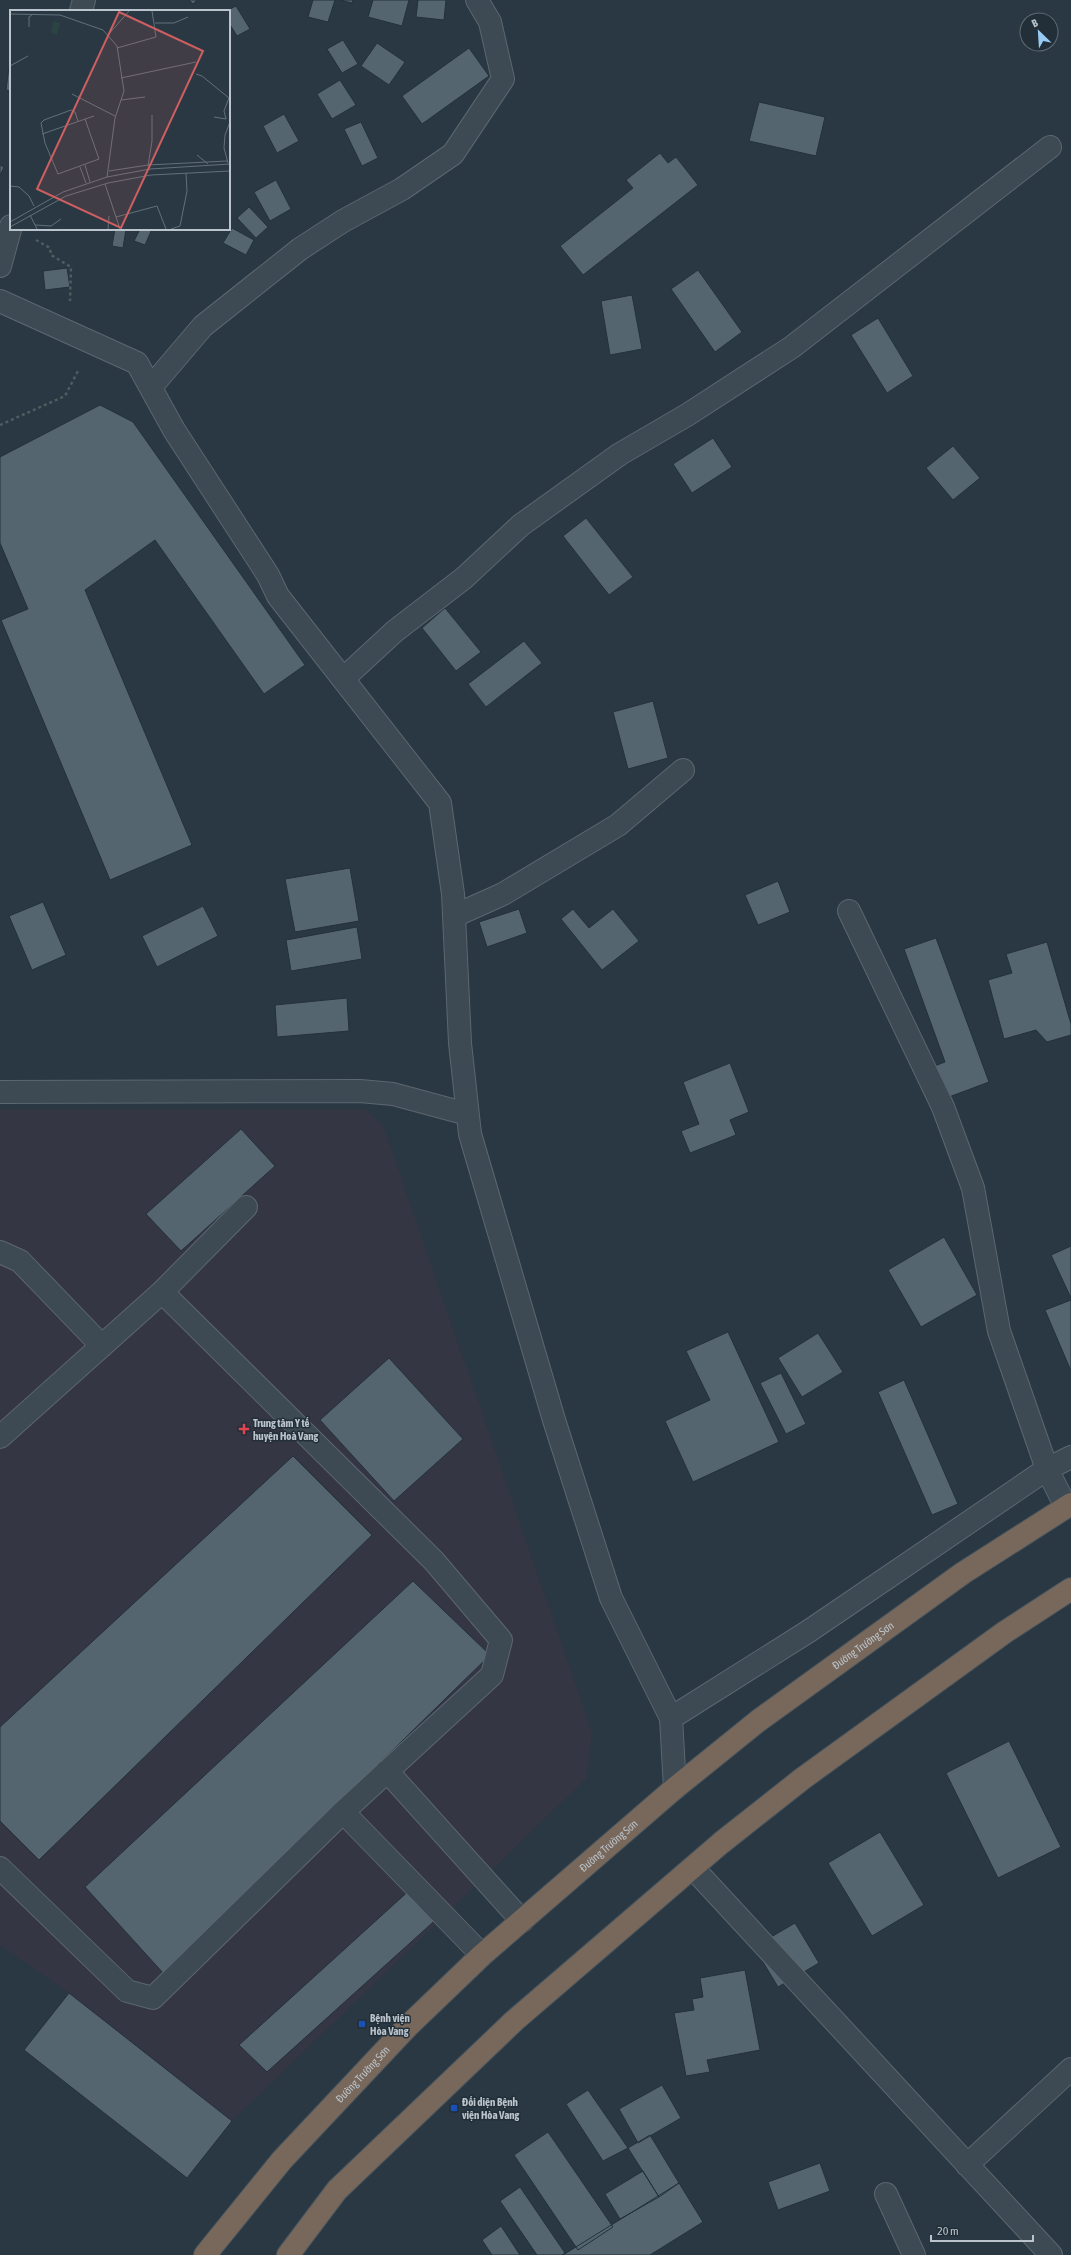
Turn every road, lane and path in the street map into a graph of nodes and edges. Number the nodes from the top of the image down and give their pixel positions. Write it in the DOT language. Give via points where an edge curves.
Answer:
graph roads {
  1 [pos="84,0"];
  2 [pos="477,0"];
  3 [pos="81,10"];
  4 [pos="1050,147"];
  5 [pos="20,231"];
  6 [pos="0,266"];
  7 [pos="0,301"];
  8 [pos="79,336"];
  9 [pos="151,388"];
  10 [pos="0,425"];
  11 [pos="343,679"];
  12 [pos="683,770"];
  13 [pos="849,911"];
  14 [pos="454,916"];
  15 [pos="0,1092"];
  16 [pos="467,1114"];
  17 [pos="246,1207"];
  18 [pos="0,1252"];
  19 [pos="162,1292"];
  20 [pos="102,1346"];
  21 [pos="0,1437"];
  22 [pos="1071,1457"];
  23 [pos="1047,1469"];
  24 [pos="1068,1505"];
  25 [pos="1071,1589"];
  26 [pos="671,1718"];
  27 [pos="388,1771"];
  28 [pos="675,1788"];
  29 [pos="343,1812"];
  30 [pos="0,1868"];
  31 [pos="693,1868"];
  32 [pos="522,1921"];
  33 [pos="482,1955"];
  34 [pos="1071,2069"];
  35 [pos="967,2165"];
  36 [pos="886,2194"];
  37 [pos="205,2255"];
  38 [pos="288,2255"];
  39 [pos="914,2255"];
  40 [pos="1051,2255"];
  1 -- 3 [label="street"];
  2 -- 9 [label="street" via="490,22 503,79 453,154 402,189 343,221 300,249 203,326"];
  4 -- 11 [label="street" via="792,347 687,415 620,454 521,525 464,578 395,631"];
  5 -- 6 [label="street"];
  5 -- 8 [label="path" via="50,248 51,255 71,267 70,301"];
  7 -- 8 [label="street"];
  8 -- 9 [label="street" via="137,363"];
  8 -- 10 [label="path" via="79,370 65,396"];
  9 -- 11 [label="street" via="174,430 268,576 278,596"];
  11 -- 14 [label="street" via="440,802"];
  12 -- 14 [label="street" via="618,825 503,894"];
  13 -- 23 [label="street" via="942,1108 973,1188 998,1331"];
  14 -- 16 [label="street" via="460,1043"];
  15 -- 16 [label="street" via="360,1091 393,1094"];
  16 -- 26 [label="street" via="470,1134 552,1412 611,1598"];
  17 -- 19 [label="street"];
  18 -- 20 [label="street" via="20,1261"];
  19 -- 20 [label="street"];
  19 -- 27 [label="street" via="434,1561 500,1640 492,1675"];
  20 -- 21 [label="street"];
  22 -- 23 [label="street"];
  23 -- 24 [label="street"];
  23 -- 26 [label="street" via="809,1631"];
  24 -- 28 [label="highway, Đường Trường Sơn" via="963,1573 758,1722"];
  25 -- 31 [label="highway" via="1005,1632 802,1779"];
  26 -- 28 [label="street"];
  27 -- 29 [label="street"];
  27 -- 32 [label="street"];
  28 -- 32 [label="highway, Đường Trường Sơn"];
  29 -- 30 [label="street" via="153,1998 127,1991"];
  29 -- 33 [label="street"];
  31 -- 35 [label="street"];
  31 -- 38 [label="highway" via="514,2021 343,2185"];
  32 -- 33 [label="highway, Đường Trường Sơn"];
  33 -- 37 [label="highway, Đường Trường Sơn" via="408,2026 282,2160"];
  34 -- 35 [label="street"];
  35 -- 40 [label="street"];
  36 -- 39 [label="street"];
}
